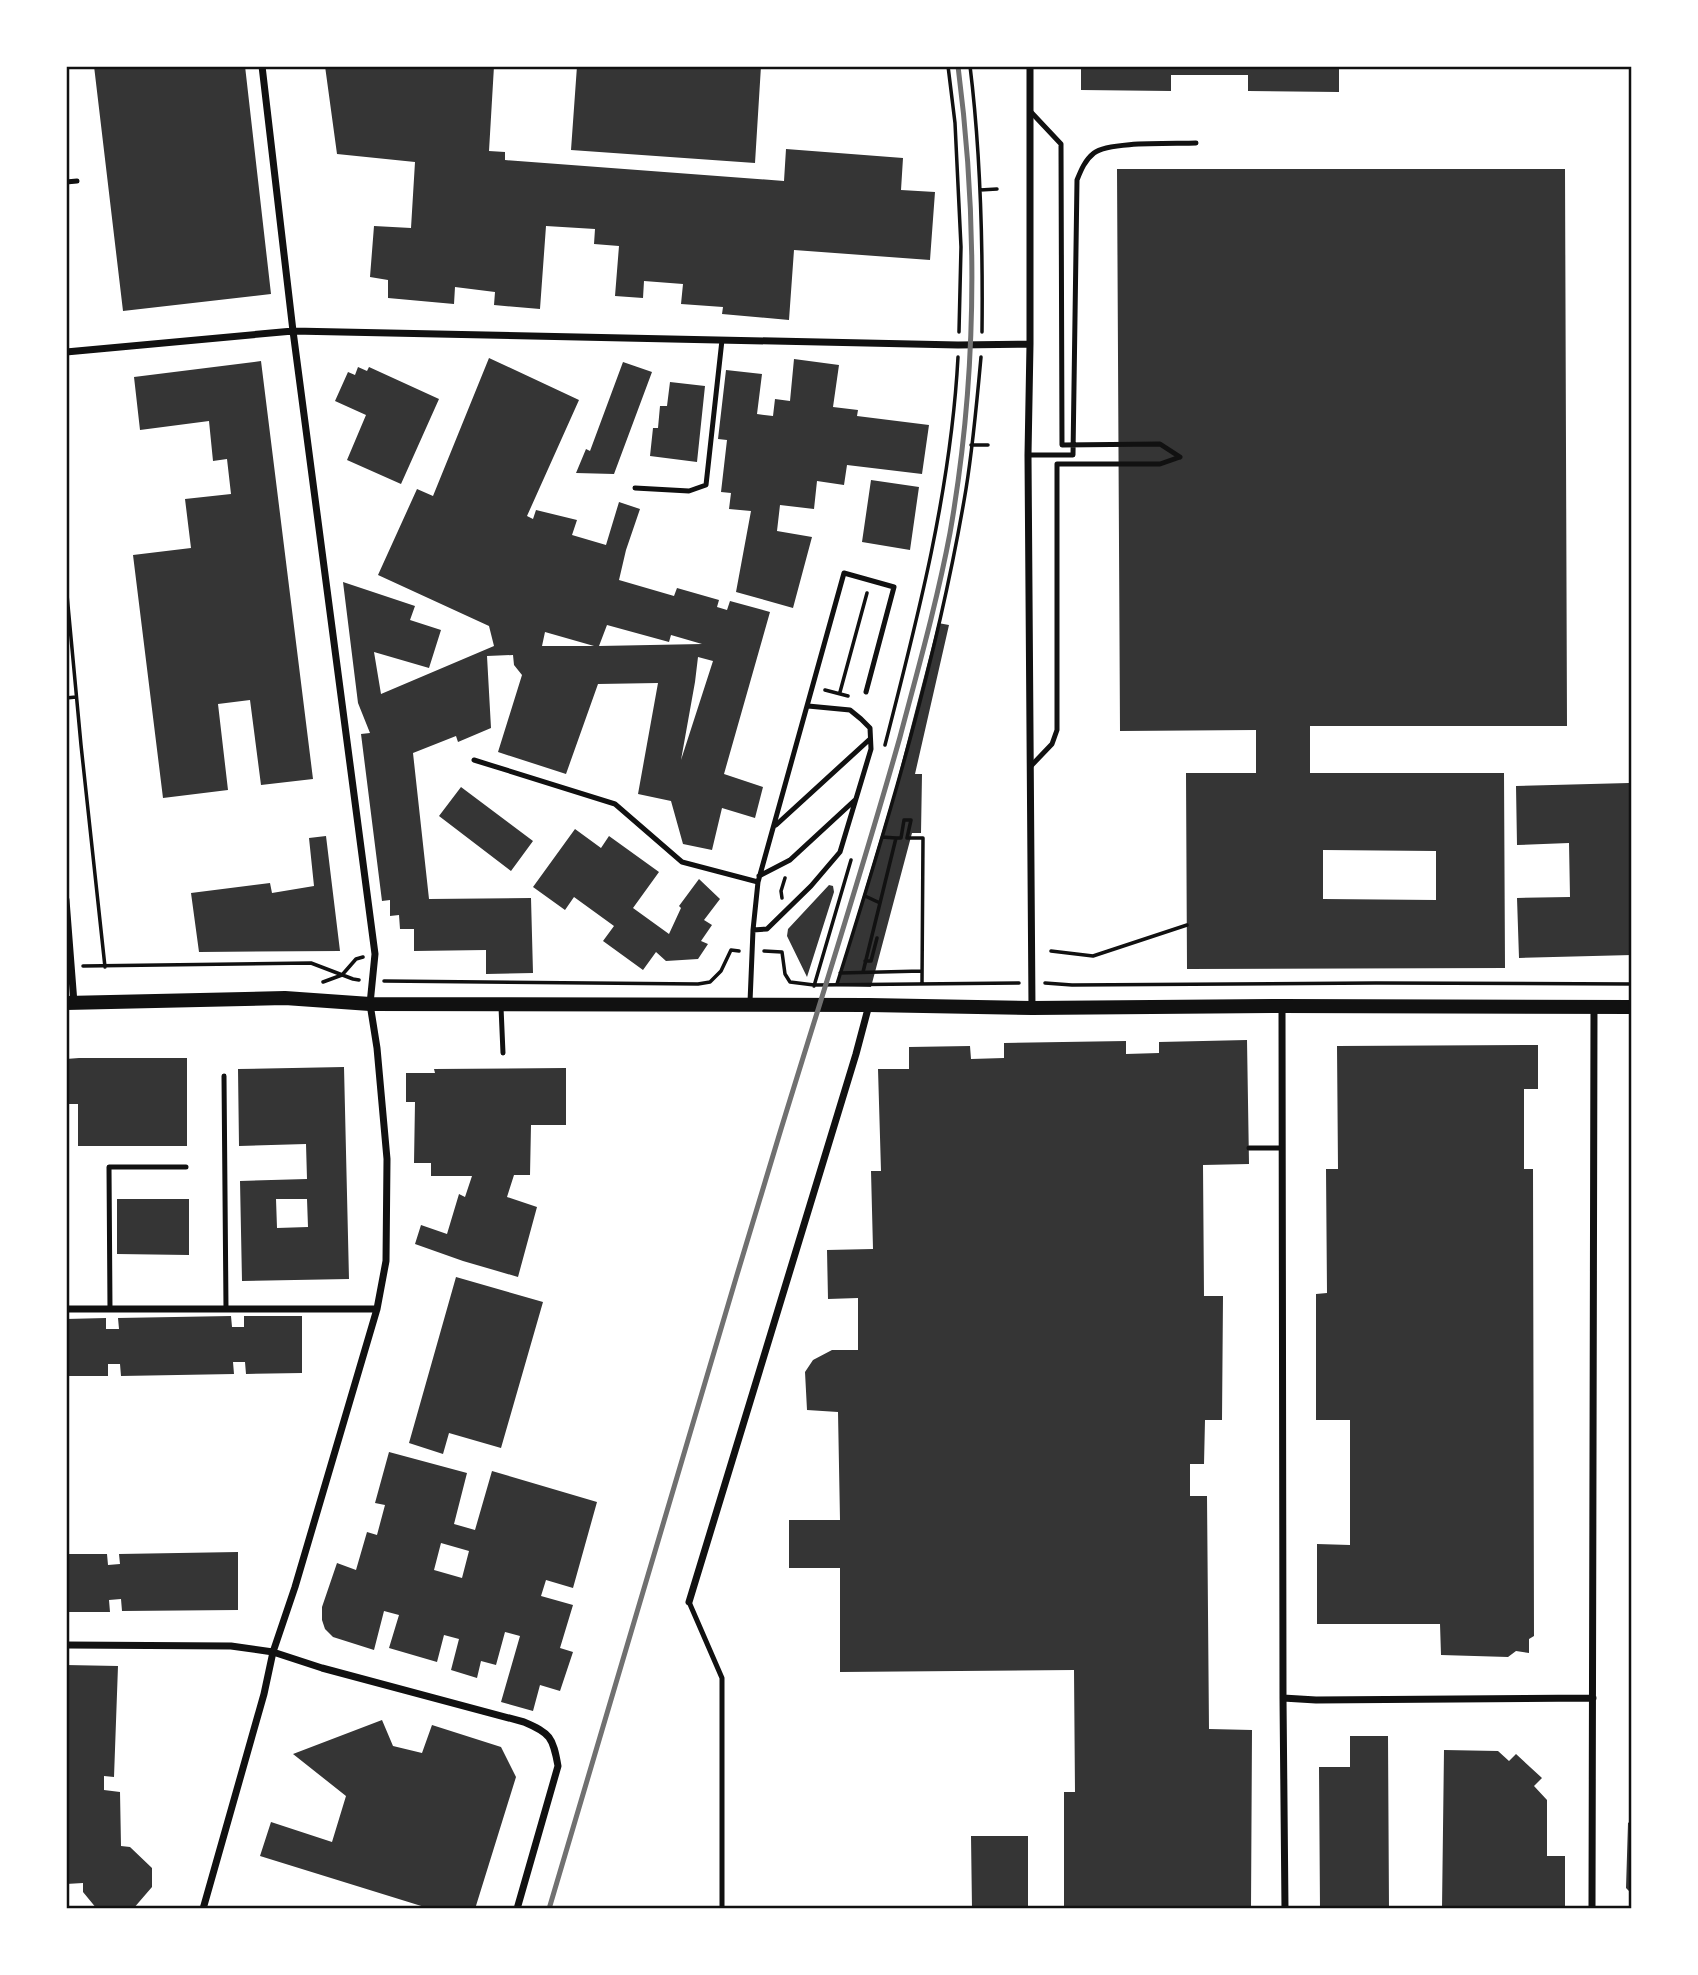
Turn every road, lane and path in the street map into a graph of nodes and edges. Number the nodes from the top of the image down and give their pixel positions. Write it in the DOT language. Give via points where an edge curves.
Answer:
graph roads {
  1 [pos="262,66"];
  2 [pos="948,66"];
  3 [pos="970,66"];
  4 [pos="1030,66"];
  5 [pos="1030,111"];
  6 [pos="1196,143"];
  7 [pos="77,181"];
  8 [pos="66,182"];
  9 [pos="997,189"];
  10 [pos="980,190"];
  11 [pos="293,331"];
  12 [pos="722,340"];
  13 [pos="982,344"];
  14 [pos="1030,344"];
  15 [pos="958,345"];
  16 [pos="66,352"];
  17 [pos="971,444"];
  18 [pos="988,445"];
  19 [pos="1028,455"];
  20 [pos="635,488"];
  21 [pos="871,580"];
  22 [pos="66,584"];
  23 [pos="813,688"];
  24 [pos="840,692"];
  25 [pos="866,692"];
  26 [pos="76,697"];
  27 [pos="66,698"];
  28 [pos="808,706"];
  29 [pos="870,739"];
  30 [pos="883,751"];
  31 [pos="474,761"];
  32 [pos="1030,767"];
  33 [pos="855,800"];
  34 [pos="773,828"];
  35 [pos="882,837"];
  36 [pos="896,838"];
  37 [pos="854,851"];
  38 [pos="790,860"];
  39 [pos="759,879"];
  40 [pos="865,896"];
  41 [pos="66,900"];
  42 [pos="880,903"];
  43 [pos="782,915"];
  44 [pos="1187,925"];
  45 [pos="753,930"];
  46 [pos="877,938"];
  47 [pos="753,951"];
  48 [pos="1051,951"];
  49 [pos="374,954"];
  50 [pos="865,961"];
  51 [pos="72,965"];
  52 [pos="105,967"];
  53 [pos="922,971"];
  54 [pos="863,972"];
  55 [pos="841,973"];
  56 [pos="342,975"];
  57 [pos="372,980"];
  58 [pos="1032,982"];
  59 [pos="837,984"];
  60 [pos="922,984"];
  61 [pos="1632,984"];
  62 [pos="814,985"];
  63 [pos="318,1001"];
  64 [pos="70,1003"];
  65 [pos="370,1003"];
  66 [pos="501,1004"];
  67 [pos="869,1004"];
  68 [pos="749,1005"];
  69 [pos="921,1006"];
  70 [pos="1282,1006"];
  71 [pos="1632,1007"];
  72 [pos="1032,1008"];
  73 [pos="1594,1008"];
  74 [pos="503,1054"];
  75 [pos="224,1076"];
  76 [pos="1249,1148"];
  77 [pos="1282,1148"];
  78 [pos="186,1167"];
  79 [pos="66,1309"];
  80 [pos="110,1309"];
  81 [pos="226,1309"];
  82 [pos="377,1309"];
  83 [pos="689,1602"];
  84 [pos="66,1645"];
  85 [pos="272,1652"];
  86 [pos="1283,1698"];
  87 [pos="1593,1698"];
  88 [pos="203,1909"];
  89 [pos="517,1909"];
  90 [pos="722,1909"];
  91 [pos="1285,1909"];
  92 [pos="1592,1909"];
  1 -- 11 [label="street"];
  2 -- 15 [label="path" via="961,247"];
  3 -- 10 [label="path"];
  4 -- 5 [label="street"];
  5 -- 14 [label="street"];
  5 -- 32 [label="lane" via="1061,144 1062,445 1160,444 1180,457 1160,464 1057,464 1057,730 1052,744"];
  6 -- 19 [label="lane" via="1111,146 1084,163 1077,180 1073,454"];
  7 -- 8 [label="lane"];
  9 -- 10 [label="path"];
  10 -- 13 [label="path"];
  11 -- 12 [label="street"];
  11 -- 16 [label="street"];
  11 -- 49 [label="street"];
  12 -- 15 [label="street"];
  12 -- 20 [label="lane" via="706,485 689,491"];
  13 -- 14 [label="street"];
  13 -- 15 [label="street"];
  13 -- 17 [label="path"];
  14 -- 19 [label="street"];
  15 -- 30 [label="path" via="945,485 917,622"];
  17 -- 18 [label="path"];
  17 -- 55 [label="path" via="938,627"];
  19 -- 32 [label="street"];
  21 -- 23 [label="lane" via="844,573"];
  21 -- 24 [label="path"];
  21 -- 25 [label="lane" via="894,587"];
  22 -- 26 [label="path"];
  23 -- 24 [label="path"];
  23 -- 28 [label="lane"];
  24 -- 25 [label="path" via="859,699"];
  26 -- 27 [label="path"];
  26 -- 52 [label="path"];
  28 -- 29 [label="lane" via="850,710 870,728"];
  28 -- 34 [label="lane"];
  29 -- 33 [label="lane"];
  29 -- 34 [label="lane"];
  31 -- 39 [label="lane" via="615,804 682,862"];
  32 -- 58 [label="street"];
  33 -- 38 [label="lane"];
  33 -- 43 [label="lane" via="841,852"];
  34 -- 39 [label="lane"];
  35 -- 36 [label="path"];
  36 -- 42 [label="path"];
  36 -- 53 [label="path" via="901,838 904,820 911,820 907,838 923,838"];
  37 -- 62 [label="path"];
  38 -- 39 [label="lane"];
  38 -- 43 [label="path" via="781,891"];
  39 -- 45 [label="lane"];
  40 -- 42 [label="path"];
  41 -- 51 [label="street"];
  42 -- 50 [label="path"];
  43 -- 45 [label="lane" via="767,929"];
  44 -- 48 [label="path" via="1093,956"];
  45 -- 47 [label="lane"];
  46 -- 50 [label="path" via="871,961"];
  47 -- 57 [label="path" via="731,950 721,971 710,982 698,984"];
  47 -- 62 [label="path" via="782,951 790,982"];
  47 -- 68 [label="lane"];
  49 -- 56 [label="path" via="356,959"];
  49 -- 57 [label="street"];
  50 -- 54 [label="path"];
  51 -- 52 [label="path"];
  51 -- 64 [label="street"];
  52 -- 56 [label="path" via="311,963"];
  53 -- 54 [label="path"];
  53 -- 60 [label="path"];
  54 -- 55 [label="path"];
  55 -- 59 [label="path"];
  56 -- 57 [label="path"];
  56 -- 63 [label="path" via="317,985"];
  57 -- 65 [label="street"];
  58 -- 60 [label="path"];
  58 -- 61 [label="path"];
  58 -- 72 [label="street"];
  59 -- 60 [label="path"];
  59 -- 62 [label="path"];
  60 -- 69 [label="path"];
  63 -- 64 [label="main road"];
  63 -- 65 [label="main road"];
  65 -- 66 [label="main road"];
  65 -- 82 [label="street" via="387,1159 386,1261"];
  66 -- 68 [label="main road"];
  66 -- 74 [label="lane"];
  67 -- 68 [label="main road"];
  67 -- 69 [label="main road"];
  67 -- 83 [label="street"];
  69 -- 72 [label="main road"];
  70 -- 72 [label="main road"];
  70 -- 73 [label="main road"];
  70 -- 77 [label="street"];
  71 -- 73 [label="main road"];
  73 -- 87 [label="street"];
  75 -- 81 [label="lane"];
  76 -- 77 [label="lane"];
  77 -- 86 [label="street"];
  78 -- 80 [label="lane" via="109,1167"];
  79 -- 80 [label="street"];
  80 -- 81 [label="street"];
  81 -- 82 [label="street"];
  82 -- 85 [label="street"];
  83 -- 90 [label="lane" via="722,1678"];
  84 -- 85 [label="street" via="231,1646"];
  85 -- 88 [label="street"];
  85 -- 89 [label="street" via="545,1731 558,1766"];
  86 -- 87 [label="street"];
  86 -- 91 [label="street"];
  87 -- 92 [label="street"];
}
